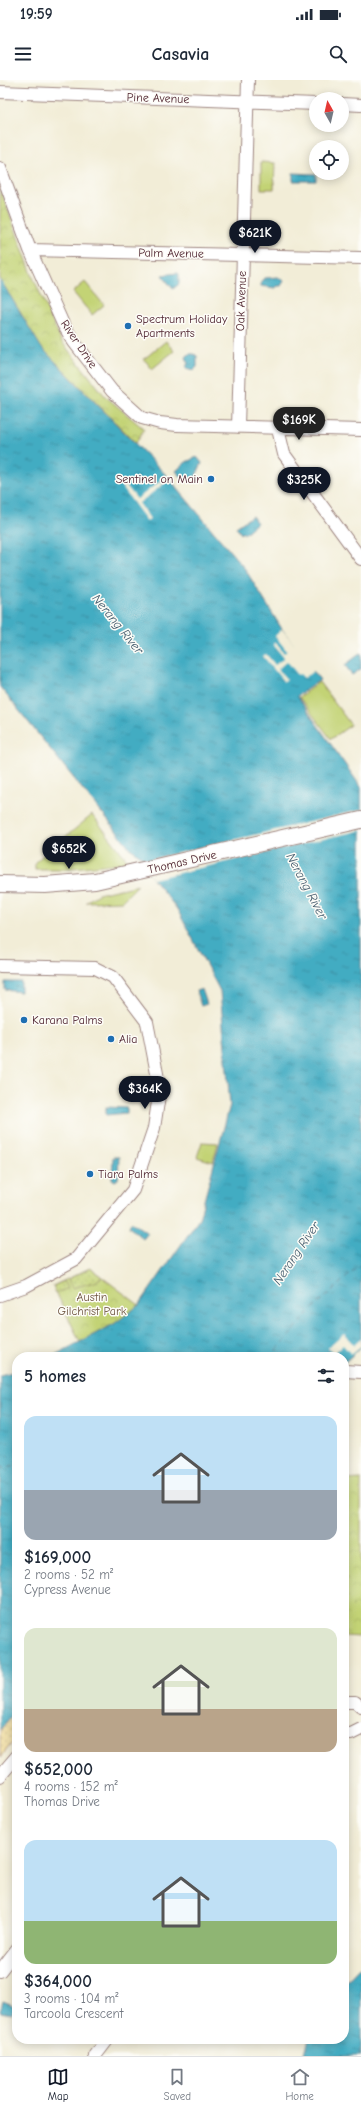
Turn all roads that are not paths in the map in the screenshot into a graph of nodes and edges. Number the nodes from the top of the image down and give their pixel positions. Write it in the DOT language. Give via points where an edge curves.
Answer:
graph roads {
  1 [pos="248,80"];
  2 [pos="0,92"];
  3 [pos="247,101"];
  4 [pos="309,104"];
  5 [pos="349,104"];
  6 [pos="361,105"];
  7 [pos="0,168"];
  8 [pos="30,250"];
  9 [pos="243,255"];
  10 [pos="361,258"];
  11 [pos="238,427"];
  12 [pos="278,428"];
  13 [pos="361,430"];
  14 [pos="361,559"];
  15 [pos="361,820"];
  16 [pos="0,884"];
  17 [pos="0,966"];
  18 [pos="0,1296"];
  19 [pos="349,1370"];
  20 [pos="361,1372"];
  21 [pos="349,1702"];
  22 [pos="361,1707"];
  23 [pos="361,1729"];
  24 [pos="349,1734"];
  25 [pos="12,1762"];
  26 [pos="0,1776"];
  27 [pos="12,1955"];
  28 [pos="0,1971"];
  29 [pos="104,2044"];
  30 [pos="95,2056"];
  1 -- 3 [label="street, Oak Avenue"];
  2 -- 3 [label="street, Pine Avenue"];
  3 -- 4 [label="street, Pine Avenue"];
  3 -- 9 [label="street, Oak Avenue"];
  5 -- 6 [label="street"];
  7 -- 8 [label="street, River Drive"];
  8 -- 9 [label="street, Palm Avenue"];
  8 -- 11 [label="street, River Drive" via="70,335 112,391 142,418 160,423"];
  9 -- 10 [label="street, Palm Avenue"];
  9 -- 11 [label="street, Oak Avenue"];
  11 -- 12 [label="street, River Drive"];
  12 -- 13 [label="street, River Drive"];
  12 -- 14 [label="street" via="284,454"];
  15 -- 16 [label="main road, Thomas Drive" via="140,872 70,884"];
  17 -- 18 [label="street" via="95,968 113,977 147,1022 160,1089 154,1128 133,1190 76,1259 26,1286"];
  19 -- 20 [label="street"];
  21 -- 22 [label="street" via="355,1702"];
  23 -- 24 [label="street"];
  25 -- 26 [label="street"];
  27 -- 28 [label="street"];
  29 -- 30 [label="street"];
}
